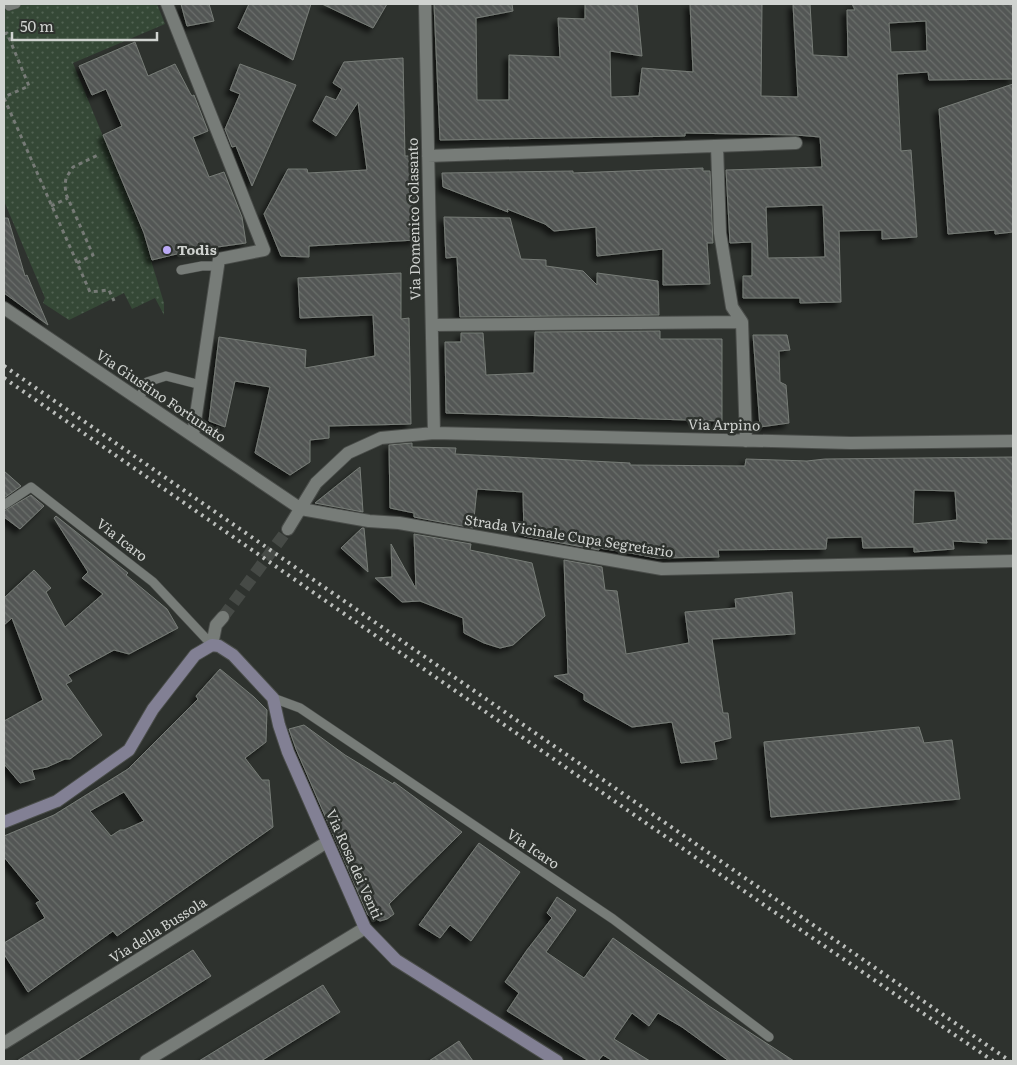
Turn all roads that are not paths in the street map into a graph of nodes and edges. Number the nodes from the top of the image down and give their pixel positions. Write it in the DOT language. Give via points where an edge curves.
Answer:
graph roads {
  1 [pos="167,4"];
  2 [pos="424,4"];
  3 [pos="796,143"];
  4 [pos="717,146"];
  5 [pos="428,156"];
  6 [pos="218,266"];
  7 [pos="181,270"];
  8 [pos="4,308"];
  9 [pos="742,322"];
  10 [pos="432,325"];
  11 [pos="200,385"];
  12 [pos="139,399"];
  13 [pos="434,433"];
  14 [pos="193,436"];
  15 [pos="746,440"];
  16 [pos="1013,440"];
  17 [pos="4,505"];
  18 [pos="301,509"];
  19 [pos="288,528"];
  20 [pos="1013,561"];
  21 [pos="222,617"];
  22 [pos="212,645"];
  23 [pos="273,698"];
  24 [pos="4,822"];
  25 [pos="327,842"];
  26 [pos="365,928"];
  27 [pos="768,1037"];
  28 [pos="4,1043"];
  29 [pos="146,1061"];
  30 [pos="557,1061"];
  1 -- 6 [label="street" via="264,250 219,259"];
  2 -- 5 [label="street, Via Domenico Colasanto"];
  3 -- 4 [label="street"];
  4 -- 5 [label="street"];
  4 -- 9 [label="street" via="720,233 732,307"];
  5 -- 10 [label="street, Via Domenico Colasanto"];
  6 -- 7 [label="lane"];
  6 -- 11 [label="street"];
  8 -- 12 [label="street, Via Giustino Fortunato"];
  9 -- 10 [label="street"];
  9 -- 15 [label="street"];
  10 -- 13 [label="street, Via Domenico Colasanto"];
  11 -- 12 [label="lane" via="166,376 147,382"];
  11 -- 14 [label="street"];
  12 -- 14 [label="street, Via Giustino Fortunato"];
  13 -- 15 [label="street, Via Arpino"];
  13 -- 18 [label="street, Via Arpino" via="381,438 348,454 316,482"];
  14 -- 18 [label="street, Via Giustino Fortunato"];
  15 -- 16 [label="street, Via Arpino" via="851,443"];
  17 -- 22 [label="lane, Via Icaro" via="31,487 153,582"];
  18 -- 19 [label="street, Via Arpino"];
  18 -- 20 [label="street, Strada Vicinale Cupa Segretario" via="662,569"];
  21 -- 22 [label="street" via="216,625"];
  22 -- 23 [label="street, Via Rosa dei Venti" via="233,654"];
  22 -- 24 [label="street" via="196,655 159,701 129,750 56,801"];
  23 -- 25 [label="street, Via Rosa dei Venti" via="288,752"];
  23 -- 27 [label="lane, Via Icaro" via="300,708 613,919"];
  25 -- 26 [label="street, Via Rosa dei Venti"];
  25 -- 28 [label="street, Via della Bussola"];
  26 -- 29 [label="street"];
  26 -- 30 [label="street, Via Rosa dei Venti" via="396,960"];
}
